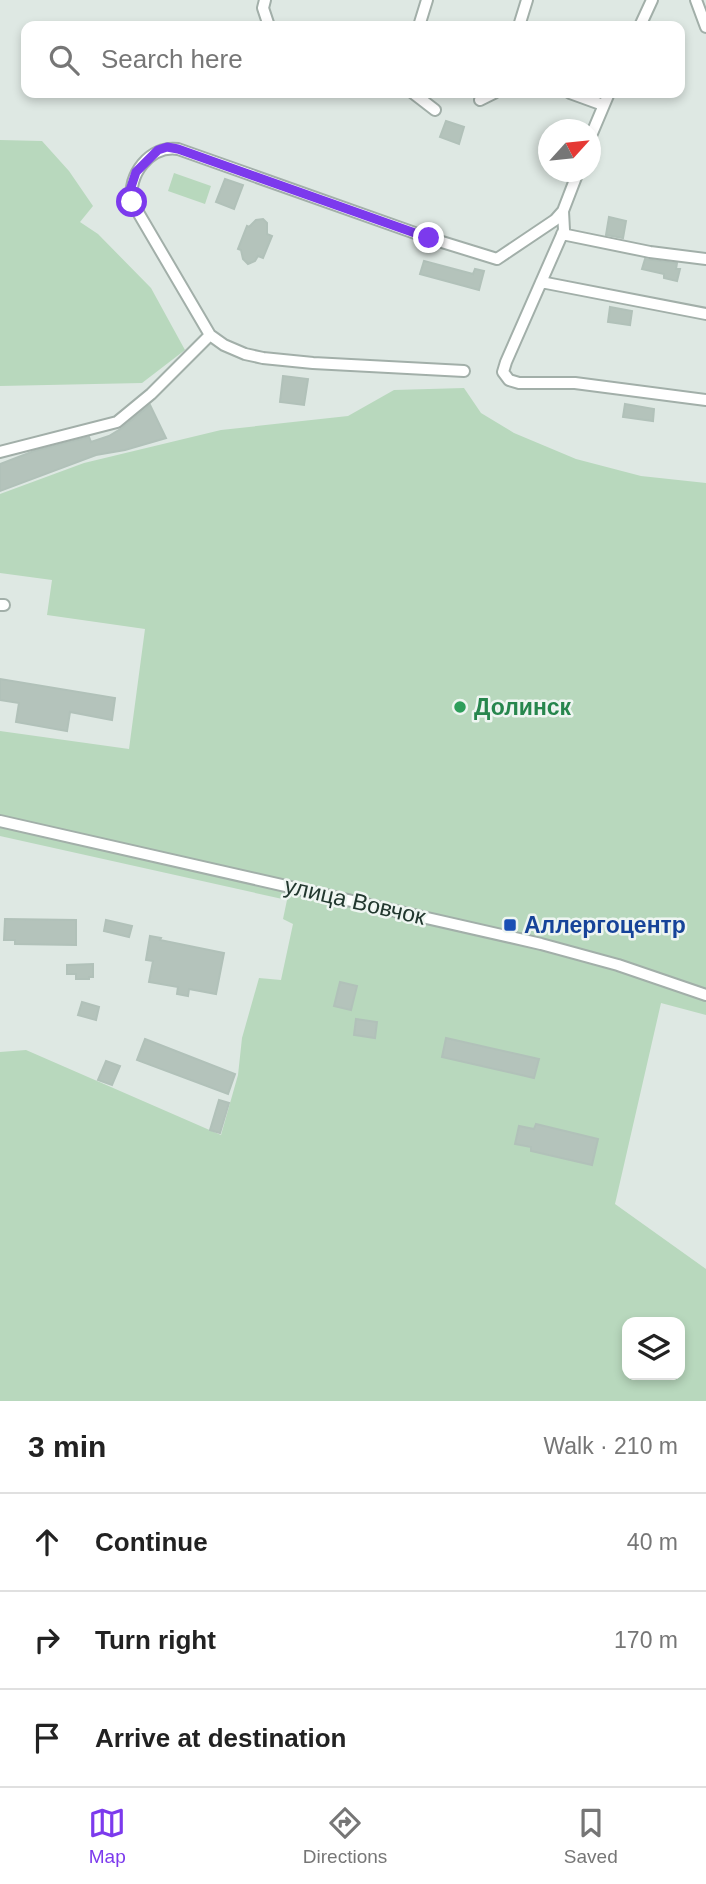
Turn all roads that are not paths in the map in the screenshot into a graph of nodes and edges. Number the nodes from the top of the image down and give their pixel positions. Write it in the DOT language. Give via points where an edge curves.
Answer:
graph roads {
  1 [pos="265,0"];
  2 [pos="427,0"];
  3 [pos="527,0"];
  4 [pos="652,0"];
  5 [pos="695,0"];
  6 [pos="267,21"];
  7 [pos="421,21"];
  8 [pos="521,21"];
  9 [pos="642,21"];
  10 [pos="706,27"];
  11 [pos="419,98"];
  12 [pos="484,98"];
  13 [pos="584,98"];
  14 [pos="606,98"];
  15 [pos="480,100"];
  16 [pos="603,105"];
  17 [pos="435,110"];
  18 [pos="597,119"];
  19 [pos="574,182"];
  20 [pos="563,211"];
  21 [pos="562,234"];
  22 [pos="706,259"];
  23 [pos="541,282"];
  24 [pos="706,314"];
  25 [pos="210,335"];
  26 [pos="464,371"];
  27 [pos="706,400"];
  28 [pos="0,452"];
  29 [pos="0,821"];
  30 [pos="706,995"];
  1 -- 6 [label="street" via="262,8"];
  2 -- 7 [label="street"];
  3 -- 8 [label="street"];
  4 -- 9 [label="street"];
  5 -- 10 [label="street"];
  11 -- 17 [label="street"];
  12 -- 15 [label="street"];
  13 -- 16 [label="street"];
  14 -- 16 [label="street"];
  16 -- 18 [label="street"];
  19 -- 20 [label="street"];
  20 -- 21 [label="street"];
  20 -- 25 [label="street" via="497,259 167,147 136,172 130,190 132,202"];
  21 -- 22 [label="street"];
  21 -- 23 [label="street"];
  23 -- 24 [label="street"];
  23 -- 27 [label="street" via="506,362 503,372 509,380 575,383"];
  25 -- 26 [label="street" via="224,345 263,358"];
  25 -- 28 [label="street" via="117,422"];
  29 -- 30 [label="street, улица Вовчок" via="541,944"];
}
